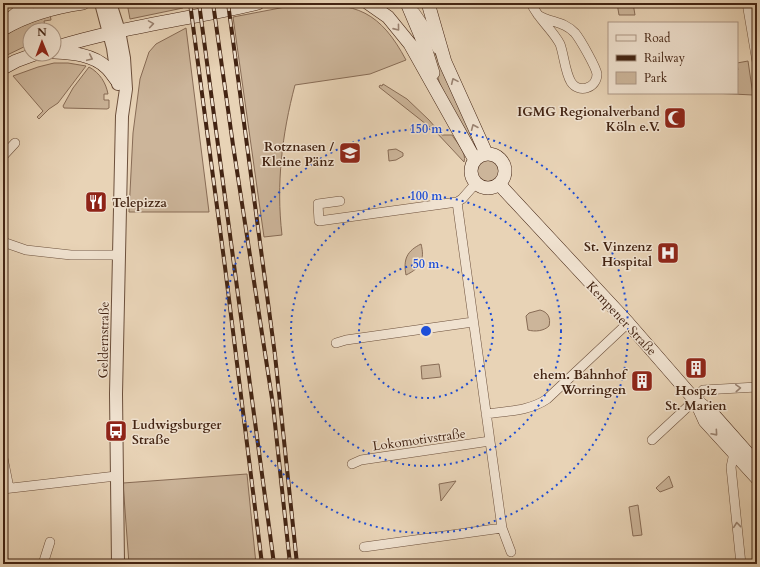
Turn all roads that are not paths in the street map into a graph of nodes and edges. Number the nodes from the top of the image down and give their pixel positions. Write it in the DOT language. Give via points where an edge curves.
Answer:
graph roads {
  1 [pos="29,3"];
  2 [pos="83,3"];
  3 [pos="101,3"];
  4 [pos="110,3"];
  5 [pos="258,3"];
  6 [pos="368,3"];
  7 [pos="408,3"];
  8 [pos="428,3"];
  9 [pos="531,3"];
  10 [pos="747,3"];
  11 [pos="538,15"];
  12 [pos="3,28"];
  13 [pos="114,32"];
  14 [pos="62,46"];
  15 [pos="62,53"];
  16 [pos="22,59"];
  17 [pos="446,62"];
  18 [pos="757,62"];
  19 [pos="3,68"];
  20 [pos="118,82"];
  21 [pos="448,112"];
  22 [pos="122,116"];
  23 [pos="16,143"];
  24 [pos="3,156"];
  25 [pos="480,157"];
  26 [pos="476,183"];
  27 [pos="499,184"];
  28 [pos="340,201"];
  29 [pos="457,202"];
  30 [pos="3,242"];
  31 [pos="119,255"];
  32 [pos="473,322"];
  33 [pos="628,323"];
  34 [pos="336,343"];
  35 [pos="757,387"];
  36 [pos="695,400"];
  37 [pos="486,414"];
  38 [pos="652,440"];
  39 [pos="490,441"];
  40 [pos="734,454"];
  41 [pos="3,458"];
  42 [pos="352,464"];
  43 [pos="757,464"];
  44 [pos="116,476"];
  45 [pos="757,478"];
  46 [pos="6,489"];
  47 [pos="502,528"];
  48 [pos="50,542"];
  49 [pos="364,548"];
  50 [pos="511,552"];
  51 [pos="43,564"];
  52 [pos="118,564"];
  53 [pos="741,564"];
  1 -- 12 [label="main road"];
  2 -- 12 [label="main road" via="36,13"];
  3 -- 13 [label="street, Geldernstraße"];
  4 -- 13 [label="street, Geldernstraße"];
  13 -- 5 [label="main road, one-way"];
  6 -- 21 [label="main road, one-way" via="388,17 410,44"];
  7 -- 17 [label="street"];
  7 -- 21 [label="main road"];
  8 -- 17 [label="main road"];
  9 -- 11 [label="street"];
  10 -- 18 [label="street"];
  11 -- 11 [label="street" via="560,44 571,82 580,88 591,86 597,72 578,37 562,23"];
  13 -- 14 [label="main road"];
  13 -- 20 [label="street, Geldernstraße"];
  13 -- 22 [label="street, Geldernstraße" via="123,52 126,89"];
  15 -- 20 [label="main road, one-way" via="81,54 94,60 106,67"];
  16 -- 19 [label="main road"];
  25 -- 17 [label="main road, one-way"];
  20 -- 22 [label="street, Geldernstraße"];
  21 -- 25 [label="main road"];
  22 -- 31 [label="street, Geldernstraße"];
  23 -- 24 [label="street"];
  25 -- 26 [label="main road" via="472,167 471,173"];
  25 -- 27 [label="main road" via="492,154 503,161 506,174"];
  26 -- 27 [label="main road" via="492,188"];
  26 -- 29 [label="street" via="462,200"];
  27 -- 33 [label="main road, Kempener Straße"];
  28 -- 29 [label="street" via="318,204 319,221"];
  29 -- 32 [label="street"];
  30 -- 31 [label="street" via="26,250 70,255"];
  31 -- 44 [label="street, Geldernstraße"];
  32 -- 34 [label="street"];
  32 -- 37 [label="street"];
  33 -- 36 [label="main road, Kempener Straße"];
  33 -- 37 [label="street" via="539,405"];
  36 -- 35 [label="street, one-way" via="703,390"];
  36 -- 38 [label="street"];
  36 -- 40 [label="main road, Kempener Straße, one-way" via="705,421"];
  36 -- 43 [label="main road, Kempener Straße" via="711,412"];
  37 -- 39 [label="street"];
  39 -- 42 [label="street, Lokomotivstraße" via="362,460"];
  39 -- 47 [label="street"];
  40 -- 45 [label="main road, Kempener Straße"];
  53 -- 40 [label="street, one-way" via="731,467"];
  41 -- 46 [label="street"];
  44 -- 46 [label="street"];
  44 -- 52 [label="street, Geldernstraße"];
  47 -- 49 [label="street"];
  47 -- 50 [label="street"];
  48 -- 51 [label="street"];
}
